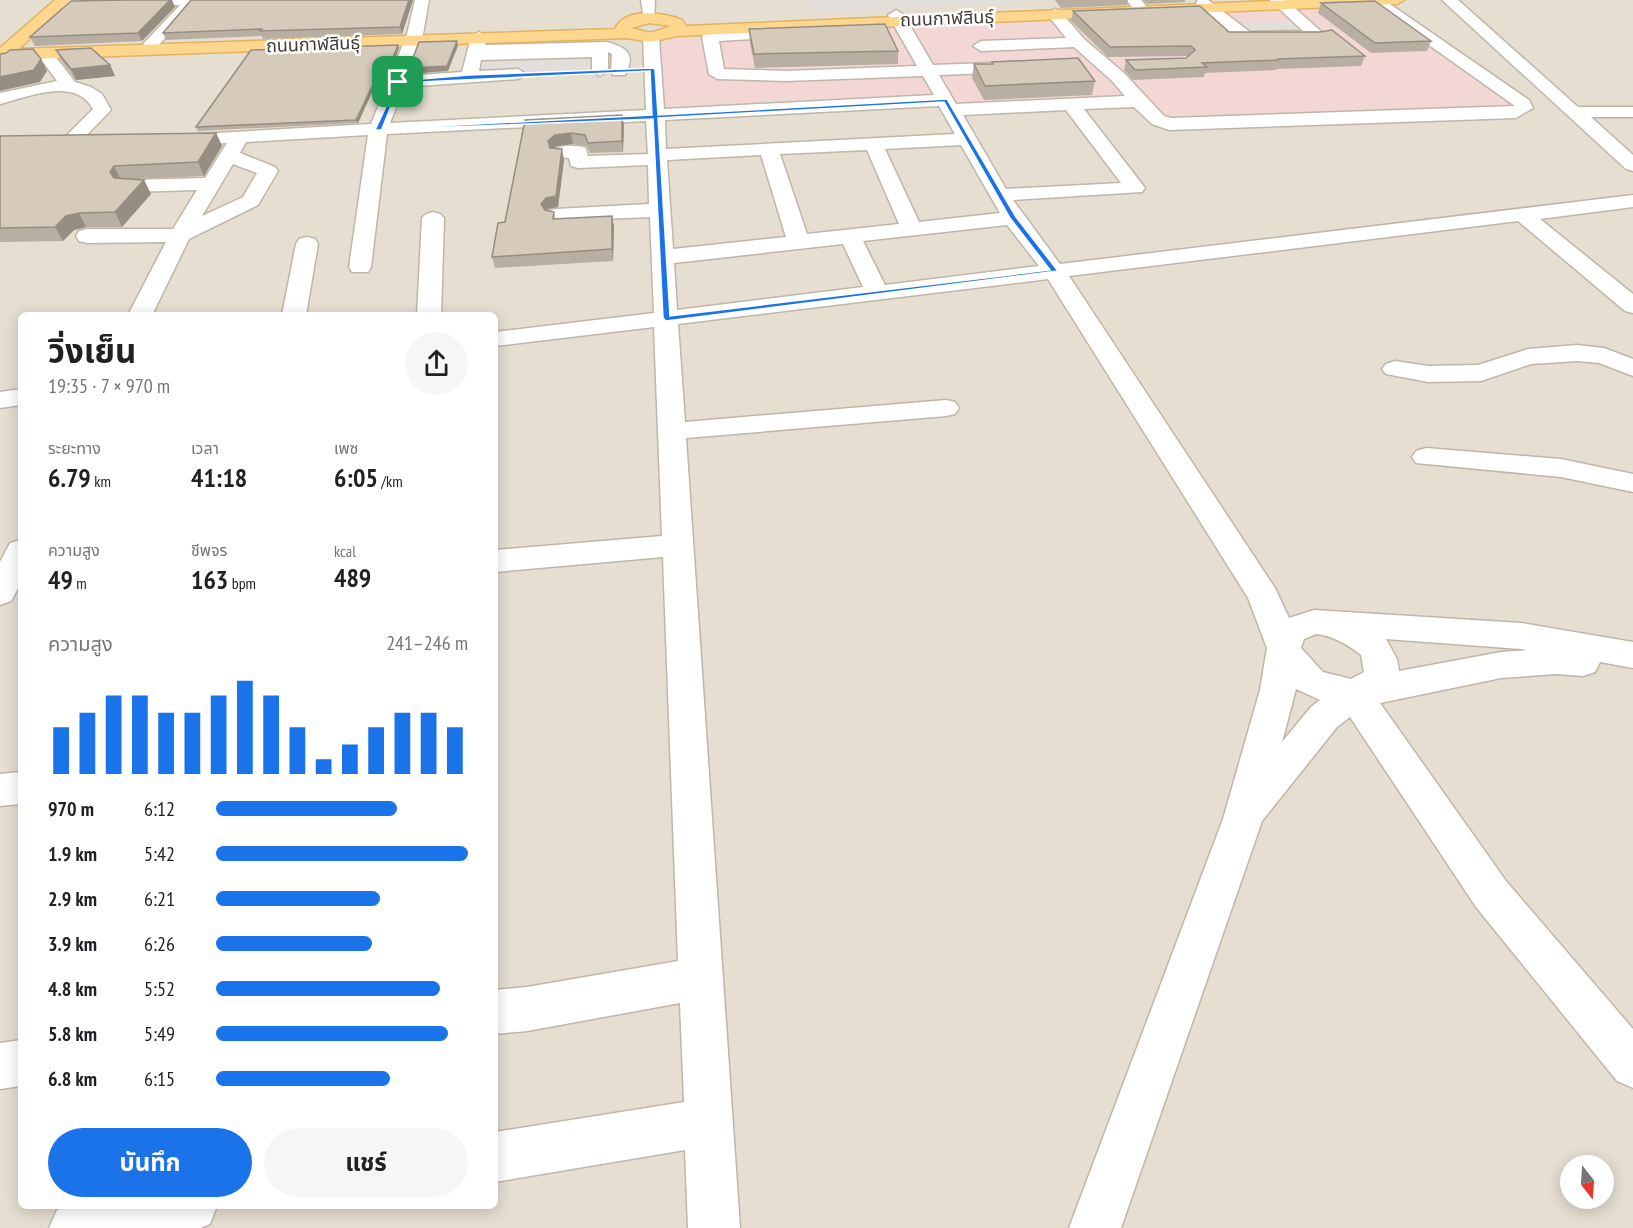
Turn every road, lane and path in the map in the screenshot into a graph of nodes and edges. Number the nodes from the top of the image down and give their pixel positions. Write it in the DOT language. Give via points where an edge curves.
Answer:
graph roads {
  1 [pos="184,0"];
  2 [pos="192,0"];
  3 [pos="422,0"];
  4 [pos="648,0"];
  5 [pos="1397,0"];
  6 [pos="1449,0"];
  7 [pos="1376,1"];
  8 [pos="60,2"];
  9 [pos="1283,2"];
  10 [pos="1136,3"];
  11 [pos="1206,5"];
  12 [pos="1054,14"];
  13 [pos="651,27"];
  14 [pos="768,30"];
  15 [pos="910,32"];
  16 [pos="414,37"];
  17 [pos="479,37"];
  18 [pos="1078,42"];
  19 [pos="151,44"];
  20 [pos="961,47"];
  21 [pos="4,51"];
  22 [pos="46,55"];
  23 [pos="1127,63"];
  24 [pos="1104,64"];
  25 [pos="1080,65"];
  26 [pos="1033,67"];
  27 [pos="652,69"];
  28 [pos="619,70"];
  29 [pos="927,70"];
  30 [pos="540,74"];
  31 [pos="469,76"];
  32 [pos="398,82"];
  33 [pos="68,86"];
  34 [pos="0,99"];
  35 [pos="1138,101"];
  36 [pos="948,105"];
  37 [pos="1071,105"];
  38 [pos="810,108"];
  39 [pos="1575,112"];
  40 [pos="1633,112"];
  41 [pos="655,117"];
  42 [pos="378,130"];
  43 [pos="968,139"];
  44 [pos="160,140"];
  45 [pos="92,141"];
  46 [pos="46,142"];
  47 [pos="69,142"];
  48 [pos="873,143"];
  49 [pos="822,146"];
  50 [pos="234,147"];
  51 [pos="768,149"];
  52 [pos="561,153"];
  53 [pos="658,157"];
  54 [pos="1633,165"];
  55 [pos="211,184"];
  56 [pos="129,186"];
  57 [pos="1000,195"];
  58 [pos="1633,201"];
  59 [pos="661,210"];
  60 [pos="1522,214"];
  61 [pos="556,215"];
  62 [pos="433,218"];
  63 [pos="1013,218"];
  64 [pos="912,229"];
  65 [pos="180,235"];
  66 [pos="87,236"];
  67 [pos="850,236"];
  68 [pos="798,242"];
  69 [pos="307,244"];
  70 [pos="664,257"];
  71 [pos="360,267"];
  72 [pos="1054,271"];
  73 [pos="877,293"];
  74 [pos="1633,306"];
  75 [pos="142,312"];
  76 [pos="295,312"];
  77 [pos="429,312"];
  78 [pos="666,318"];
  79 [pos="498,339"];
  80 [pos="1633,368"];
  81 [pos="1395,369"];
  82 [pos="18,397"];
  83 [pos="0,400"];
  84 [pos="946,408"];
  85 [pos="674,431"];
  86 [pos="1426,457"];
  87 [pos="1633,483"];
  88 [pos="678,545"];
  89 [pos="18,557"];
  90 [pos="498,561"];
  91 [pos="0,593"];
  92 [pos="1264,596"];
  93 [pos="1321,623"];
  94 [pos="1285,649"];
  95 [pos="1633,655"];
  96 [pos="1633,665"];
  97 [pos="1354,694"];
  98 [pos="18,788"];
  99 [pos="0,790"];
  100 [pos="1243,819"];
  101 [pos="701,978"];
  102 [pos="498,1012"];
  103 [pos="18,1063"];
  104 [pos="1633,1065"];
  105 [pos="0,1066"];
  106 [pos="709,1122"];
  107 [pos="498,1157"];
  108 [pos="176,1209"];
  109 [pos="75,1228"];
  110 [pos="714,1228"];
  111 [pos="1095,1228"];
  1 -- 8 [label="street"];
  2 -- 19 [label="street"];
  3 -- 16 [label="street"];
  4 -- 13 [label="street"];
  5 -- 7 [label="main road, ถนนกาฬสินธุ์"];
  6 -- 39 [label="street"];
  7 -- 9 [label="main road, ถนนกาฬสินธุ์"];
  7 -- 35 [label="street" via="1508,92 1524,108 1516,112 1179,125 1158,120"];
  8 -- 21 [label="main road"];
  9 -- 11 [label="main road, ถนนกาฬสินธุ์"];
  9 -- 11 [label="street" via="1317,35 1246,38"];
  10 -- 11 [label="main road, ถนนกาฬสินธุ์"];
  10 -- 15 [label="main road, ถนนกาฬสินธุ์"];
  11 -- 12 [label="main road, ถนนกาฬสินธุ์"];
  12 -- 15 [label="main road, ถนนกาฬสินธุ์"];
  12 -- 18 [label="street"];
  13 -- 14 [label="main road, ถนนกาฬสินธุ์"];
  13 -- 15 [label="main road, ถนนกาฬสินธุ์"];
  13 -- 16 [label="main road, ถนนกาฬสินธุ์"];
  13 -- 17 [label="main road, ถนนกาฬสินธุ์"];
  13 -- 27 [label="street"];
  14 -- 15 [label="street"];
  14 -- 29 [label="street" via="710,37 717,74 786,76"];
  15 -- 29 [label="street"];
  16 -- 17 [label="main road, ถนนกาฬสินธุ์"];
  16 -- 19 [label="main road, ถนนกาฬสินธุ์"];
  16 -- 22 [label="main road, ถนนกาฬสินธุ์"];
  16 -- 32 [label="street"];
  17 -- 31 [label="street"];
  18 -- 20 [label="street"];
  18 -- 24 [label="street"];
  19 -- 21 [label="main road, ถนนกาฬสินธุ์"];
  21 -- 22 [label="main road, ถนนกาฬสินธุ์"];
  22 -- 33 [label="street"];
  23 -- 24 [label="street"];
  24 -- 25 [label="street"];
  24 -- 35 [label="street"];
  26 -- 29 [label="street"];
  27 -- 28 [label="street"];
  27 -- 41 [label="street"];
  28 -- 28 [label="street" via="594,71 600,52 486,56 488,49 601,45 620,51"];
  29 -- 36 [label="street"];
  30 -- 31 [label="street"];
  31 -- 32 [label="street"];
  32 -- 42 [label="street"];
  33 -- 34 [label="street"];
  33 -- 47 [label="street" via="88,93 102,110"];
  35 -- 37 [label="street"];
  36 -- 37 [label="street"];
  36 -- 38 [label="street"];
  36 -- 43 [label="street"];
  37 -- 57 [label="street" via="1135,188"];
  38 -- 41 [label="street"];
  38 -- 49 [label="street"];
  39 -- 40 [label="street"];
  39 -- 54 [label="street"];
  41 -- 42 [label="street"];
  41 -- 53 [label="street"];
  42 -- 50 [label="street"];
  42 -- 71 [label="street"];
  43 -- 48 [label="street"];
  43 -- 57 [label="street"];
  44 -- 50 [label="street"];
  45 -- 47 [label="street"];
  46 -- 47 [label="street"];
  48 -- 49 [label="street"];
  48 -- 64 [label="street"];
  49 -- 51 [label="street"];
  50 -- 55 [label="street"];
  50 -- 65 [label="street" via="268,171 251,201"];
  51 -- 53 [label="street"];
  51 -- 68 [label="street"];
  52 -- 53 [label="street" via="579,152 578,162"];
  53 -- 59 [label="street"];
  55 -- 56 [label="street"];
  55 -- 65 [label="street"];
  57 -- 63 [label="street"];
  58 -- 60 [label="street"];
  59 -- 61 [label="street"];
  59 -- 70 [label="street"];
  60 -- 72 [label="street"];
  60 -- 74 [label="street"];
  62 -- 77 [label="street"];
  63 -- 64 [label="street"];
  63 -- 72 [label="street"];
  64 -- 67 [label="street"];
  65 -- 66 [label="street"];
  65 -- 75 [label="street"];
  67 -- 68 [label="street"];
  67 -- 73 [label="street"];
  68 -- 70 [label="street"];
  69 -- 76 [label="street"];
  70 -- 78 [label="street"];
  72 -- 73 [label="street"];
  72 -- 92 [label="street"];
  73 -- 78 [label="street"];
  78 -- 79 [label="street"];
  78 -- 85 [label="street"];
  80 -- 81 [label="street" via="1604,356 1577,353 1528,357 1481,373 1428,374"];
  82 -- 83 [label="street"];
  84 -- 85 [label="street"];
  85 -- 88 [label="street"];
  86 -- 87 [label="street" via="1561,468"];
  88 -- 90 [label="street"];
  88 -- 101 [label="street"];
  89 -- 91 [label="street"];
  92 -- 93 [label="street"];
  92 -- 94 [label="street"];
  93 -- 94 [label="street" via="1292,630"];
  93 -- 95 [label="street" via="1521,636"];
  93 -- 97 [label="street" via="1360,636 1380,658 1382,671 1378,681"];
  94 -- 97 [label="street" via="1297,672 1326,688"];
  94 -- 100 [label="street" via="1278,690"];
  96 -- 97 [label="street" via="1556,661 1501,665"];
  97 -- 100 [label="street" via="1324,717"];
  97 -- 104 [label="street" via="1491,894"];
  98 -- 99 [label="street"];
  100 -- 111 [label="street"];
  101 -- 102 [label="street"];
  101 -- 106 [label="street"];
  103 -- 105 [label="street"];
  106 -- 107 [label="street"];
  106 -- 110 [label="street"];
  108 -- 109 [label="street"];
}
